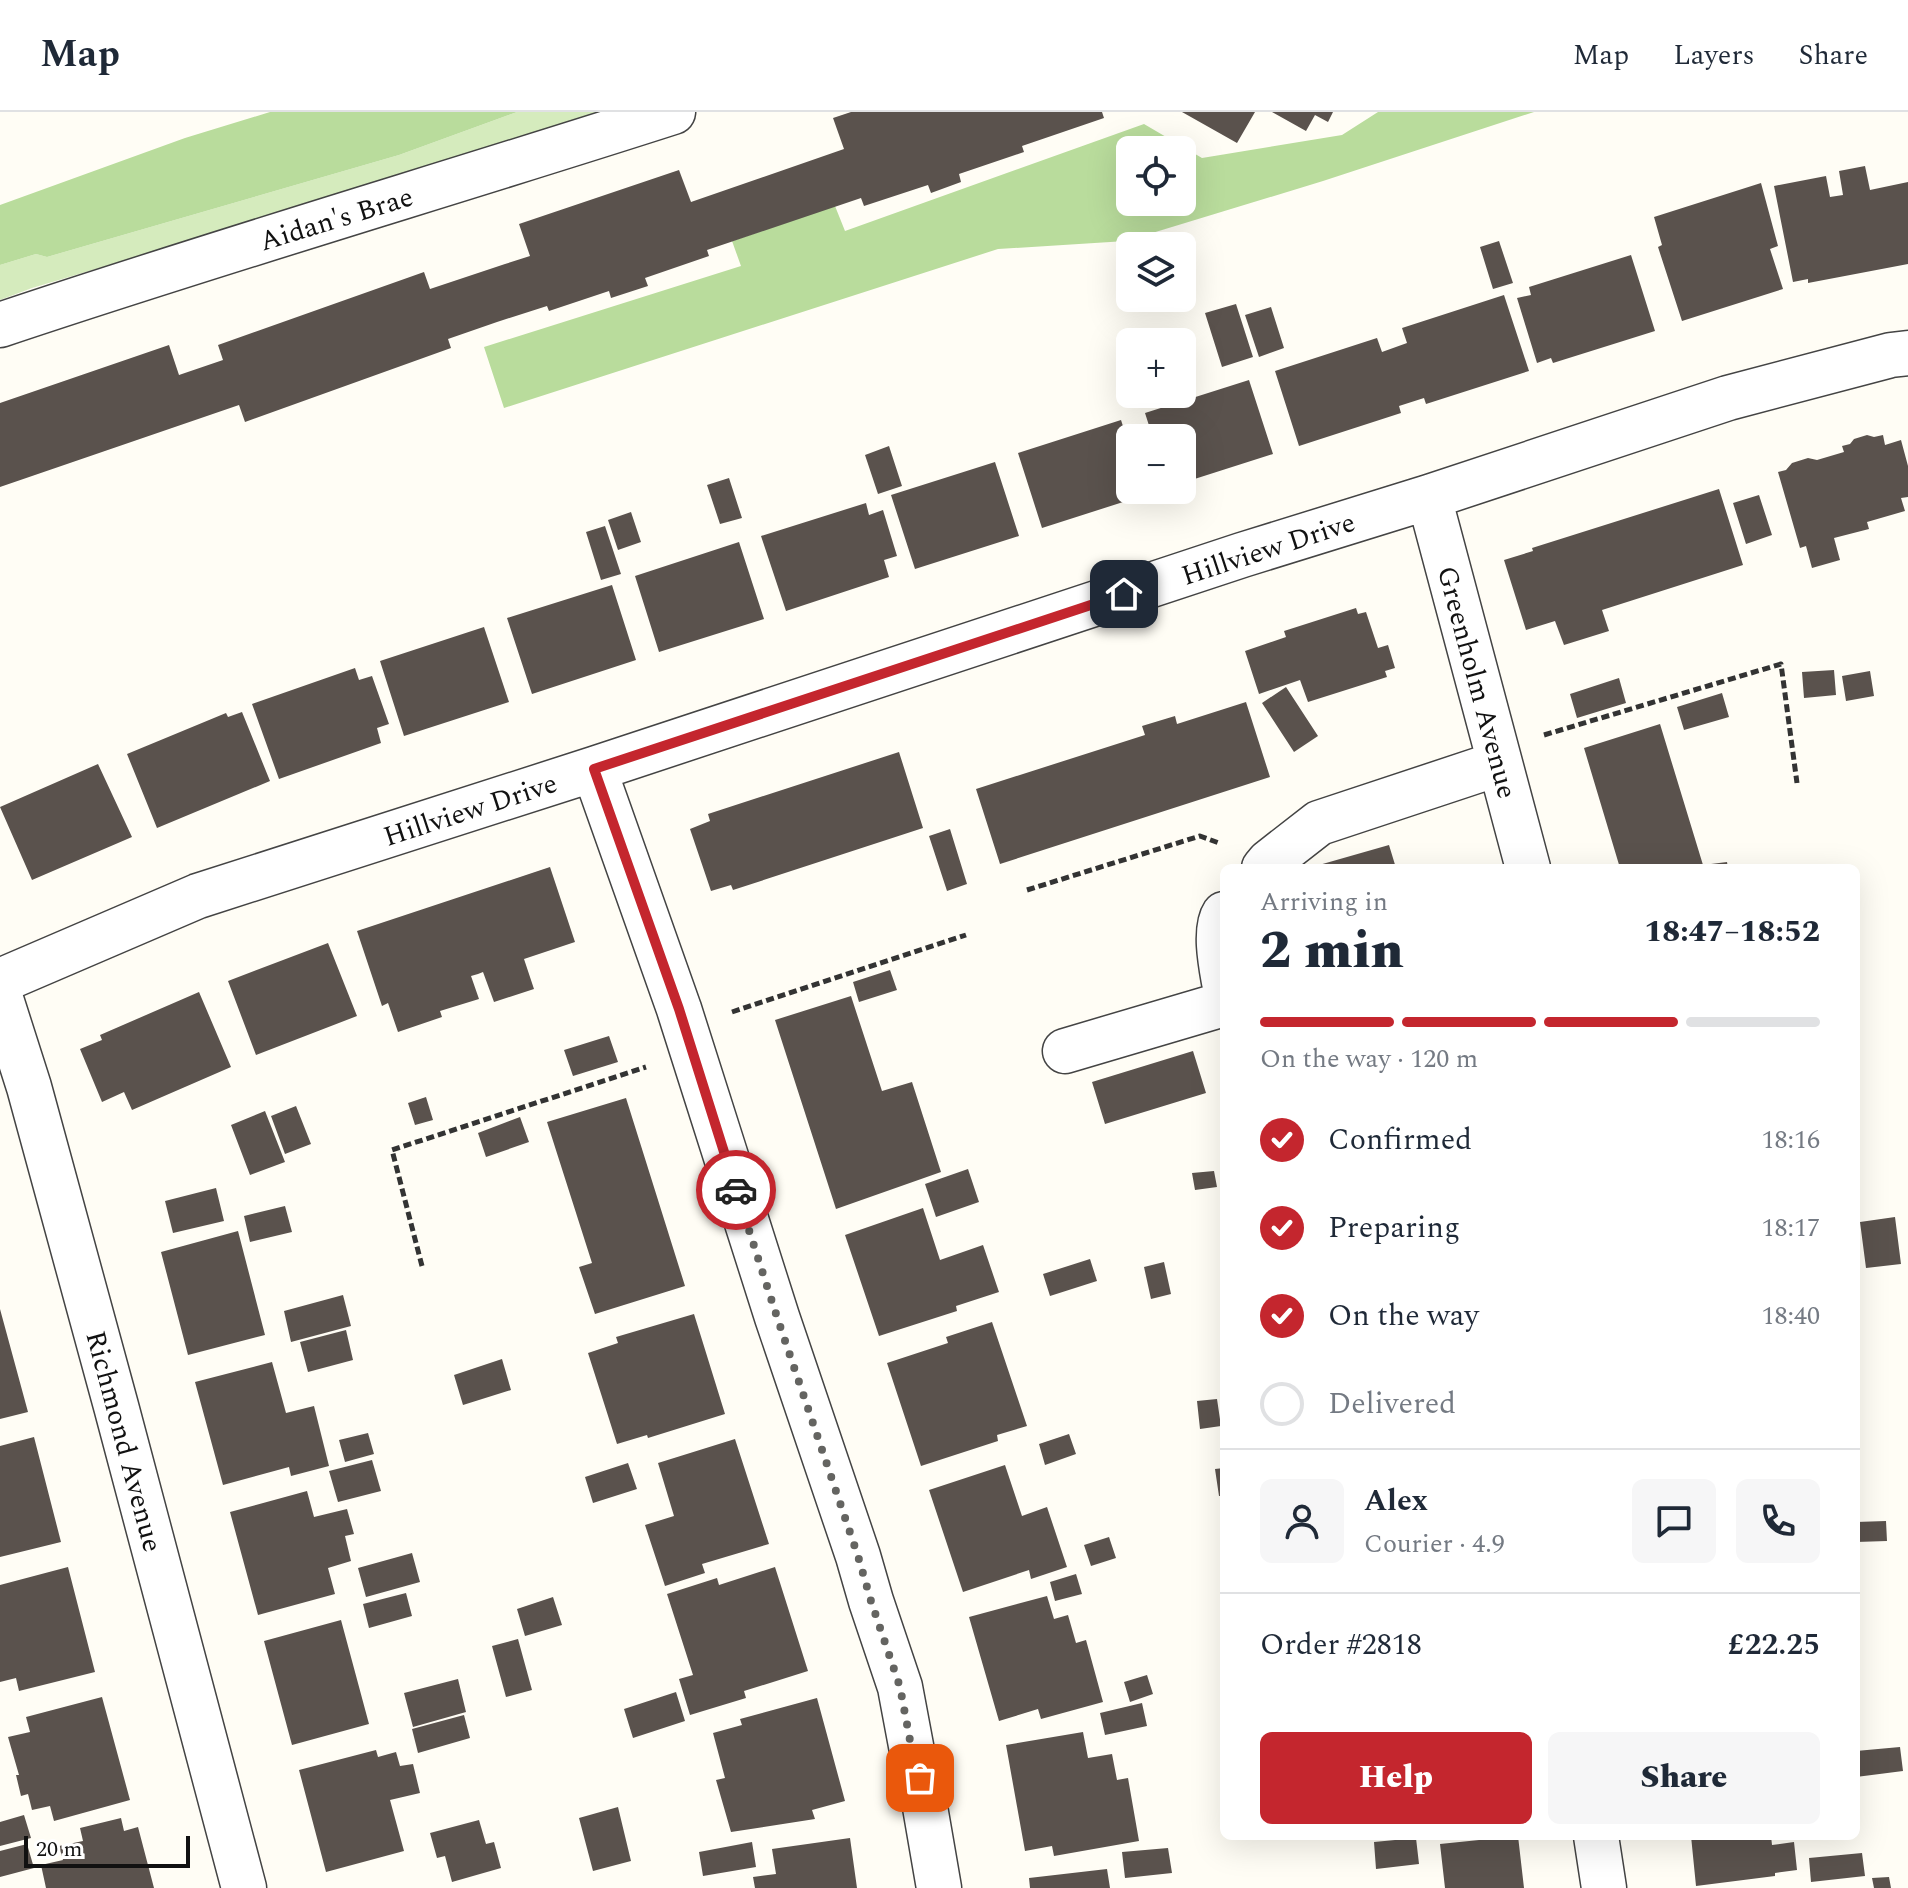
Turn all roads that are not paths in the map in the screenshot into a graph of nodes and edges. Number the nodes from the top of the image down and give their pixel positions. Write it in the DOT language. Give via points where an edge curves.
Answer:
graph roads {
  1 [pos="673,112"];
  2 [pos="0,325"];
  3 [pos="1908,353"];
  4 [pos="1429,497"];
  5 [pos="1498,756"];
  6 [pos="594,769"];
  7 [pos="1267,864"];
  8 [pos="1527,864"];
  9 [pos="1220,919"];
  10 [pos="1220,958"];
  11 [pos="0,981"];
  12 [pos="0,996"];
  13 [pos="1220,1005"];
  14 [pos="1065,1051"];
  15 [pos="1597,1840"];
  16 [pos="244,1888"];
  17 [pos="939,1888"];
  18 [pos="1604,1888"];
  1 -- 2 [label="street, Aidan's Brae"];
  3 -- 4 [label="street, Hillview Drive" via="1728,398"];
  4 -- 5 [label="street, Greenholm Avenue"];
  4 -- 6 [label="street, Hillview Drive"];
  5 -- 7 [label="street" via="1319,823"];
  5 -- 8 [label="street, Greenholm Avenue"];
  6 -- 11 [label="street, Hillview Drive" via="198,896"];
  6 -- 17 [label="street" via="900,1687"];
  9 -- 10 [label="street"];
  12 -- 16 [label="street, Richmond Avenue"];
  13 -- 14 [label="street"];
  15 -- 18 [label="street"];
}
